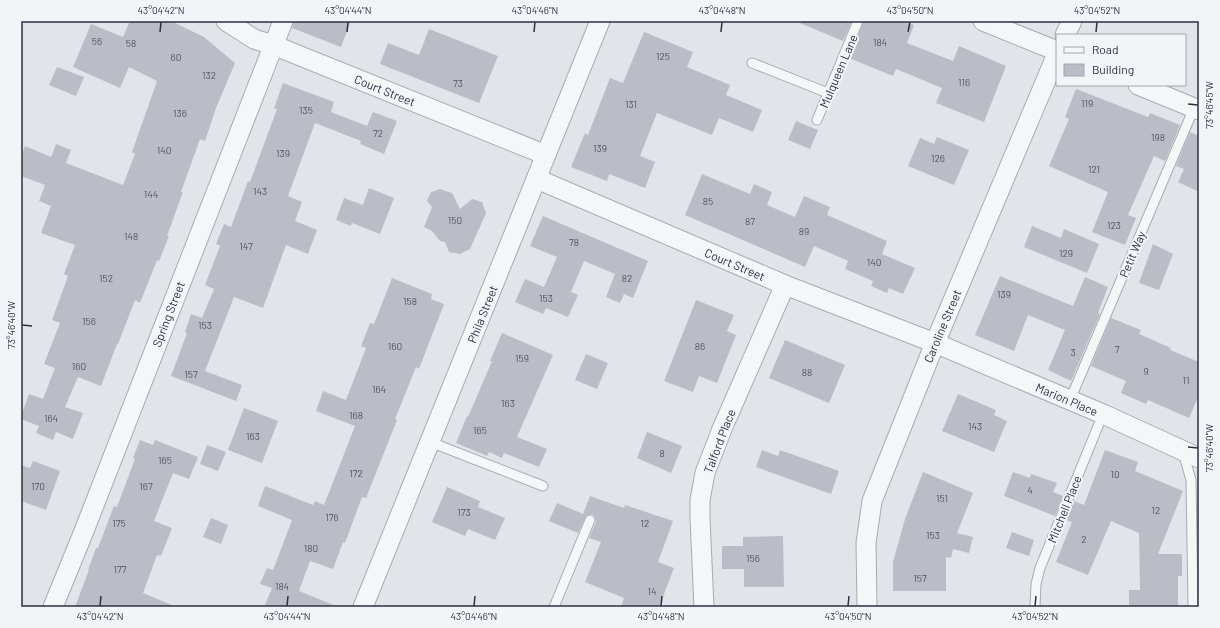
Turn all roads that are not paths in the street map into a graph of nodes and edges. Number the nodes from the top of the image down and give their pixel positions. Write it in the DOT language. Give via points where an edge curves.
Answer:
graph roads {
  1 [pos="226,21"];
  2 [pos="283,21"];
  3 [pos="600,21"];
  4 [pos="858,21"];
  5 [pos="983,21"];
  6 [pos="1072,21"];
  7 [pos="1066,34"];
  8 [pos="273,45"];
  9 [pos="1056,51"];
  10 [pos="1056,56"];
  11 [pos="752,63"];
  12 [pos="1140,86"];
  13 [pos="828,93"];
  14 [pos="1197,109"];
  15 [pos="817,120"];
  16 [pos="546,155"];
  17 [pos="537,179"];
  18 [pos="785,285"];
  19 [pos="935,343"];
  20 [pos="1070,400"];
  21 [pos="1103,414"];
  22 [pos="430,442"];
  23 [pos="1191,455"];
  24 [pos="543,486"];
  25 [pos="590,520"];
  26 [pos="53,607"];
  27 [pos="363,607"];
  28 [pos="554,607"];
  29 [pos="704,607"];
  30 [pos="867,607"];
  31 [pos="1035,607"];
  32 [pos="1193,607"];
  1 -- 8 [label="street, Court Street" via="254,39"];
  2 -- 8 [label="street, Spring Street"];
  3 -- 16 [label="street, Phila Street"];
  4 -- 13 [label="lane, Mulqueen Lane"];
  5 -- 9 [label="street"];
  6 -- 7 [label="street"];
  8 -- 16 [label="street, Court Street"];
  8 -- 26 [label="street, Spring Street"];
  10 -- 19 [label="street, Caroline Street"];
  11 -- 13 [label="lane"];
  12 -- 14 [label="street"];
  13 -- 15 [label="lane, Mulqueen Lane"];
  14 -- 20 [label="lane, Petit Way"];
  16 -- 17 [label="street, Phila Street"];
  17 -- 18 [label="street, Court Street"];
  17 -- 22 [label="street, Phila Street"];
  18 -- 19 [label="street, Court Street"];
  18 -- 29 [label="street, Talford Place" via="705,474 700,500"];
  19 -- 20 [label="street, Marion Place"];
  19 -- 30 [label="street, Caroline Street" via="872,501 866,543"];
  20 -- 21 [label="street, Marion Place"];
  21 -- 23 [label="street, Marion Place"];
  21 -- 31 [label="lane, Mitchell Place" via="1040,568"];
  22 -- 24 [label="lane"];
  22 -- 27 [label="street, Phila Street"];
  23 -- 32 [label="lane"];
  25 -- 28 [label="lane"];
}
